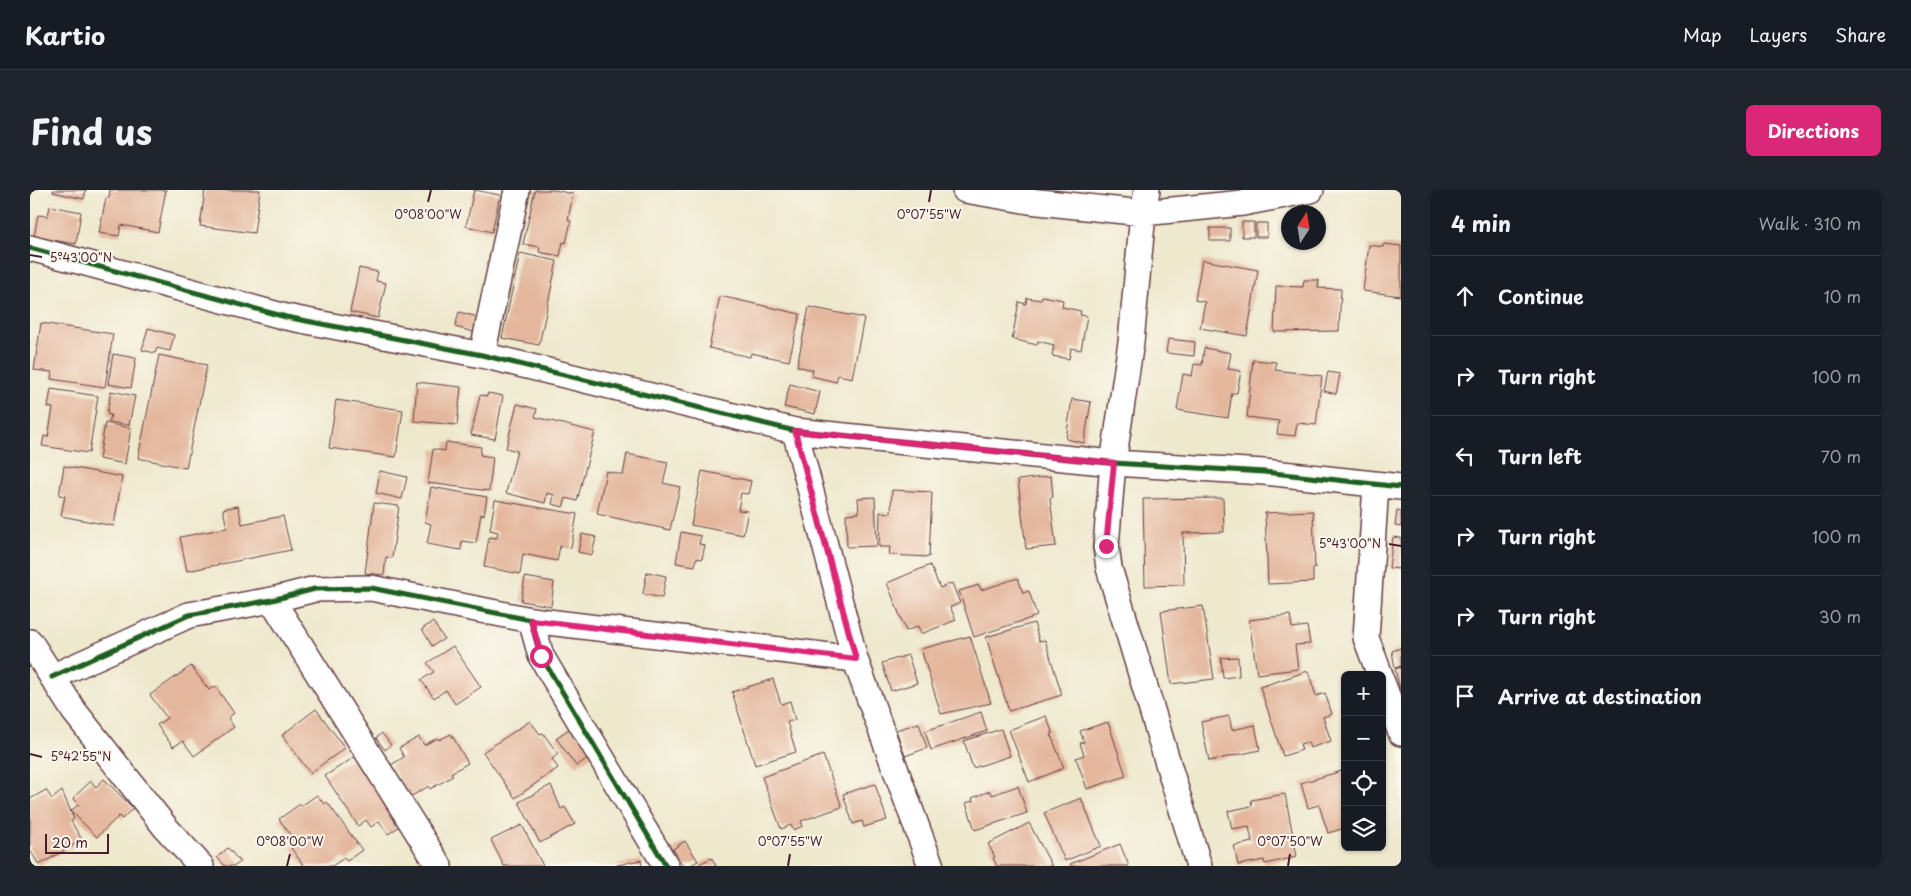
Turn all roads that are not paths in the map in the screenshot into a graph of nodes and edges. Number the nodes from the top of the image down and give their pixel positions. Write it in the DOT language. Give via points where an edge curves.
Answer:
graph roads {
  1 [pos="517,190"];
  2 [pos="965,190"];
  3 [pos="1311,190"];
  4 [pos="1145,201"];
  5 [pos="30,248"];
  6 [pos="482,355"];
  7 [pos="795,431"];
  8 [pos="1114,463"];
  9 [pos="1376,485"];
  10 [pos="1401,487"];
  11 [pos="272,600"];
  12 [pos="531,620"];
  13 [pos="30,642"];
  14 [pos="856,659"];
  15 [pos="1378,671"];
  16 [pos="52,677"];
  17 [pos="1386,693"];
  18 [pos="1401,732"];
  19 [pos="201,866"];
  20 [pos="439,866"];
  21 [pos="666,866"];
  22 [pos="931,866"];
  23 [pos="1199,866"];
  1 -- 6 [label="street"];
  2 -- 4 [label="street" via="1029,201"];
  3 -- 4 [label="street" via="1243,203"];
  4 -- 8 [label="street" via="1131,342"];
  5 -- 6 [label="street" via="286,317"];
  6 -- 7 [label="street"];
  7 -- 8 [label="street"];
  7 -- 14 [label="street"];
  8 -- 9 [label="street" via="1264,472"];
  8 -- 23 [label="street" via="1106,546 1108,568"];
  9 -- 10 [label="street"];
  9 -- 15 [label="street" via="1366,638"];
  11 -- 12 [label="street" via="315,588 371,588"];
  11 -- 16 [label="street" via="189,614"];
  11 -- 20 [label="street"];
  12 -- 14 [label="street"];
  12 -- 21 [label="street" via="541,656"];
  13 -- 16 [label="street"];
  14 -- 22 [label="street"];
  16 -- 19 [label="street" via="74,711 166,828"];
  17 -- 18 [label="street"];
}
